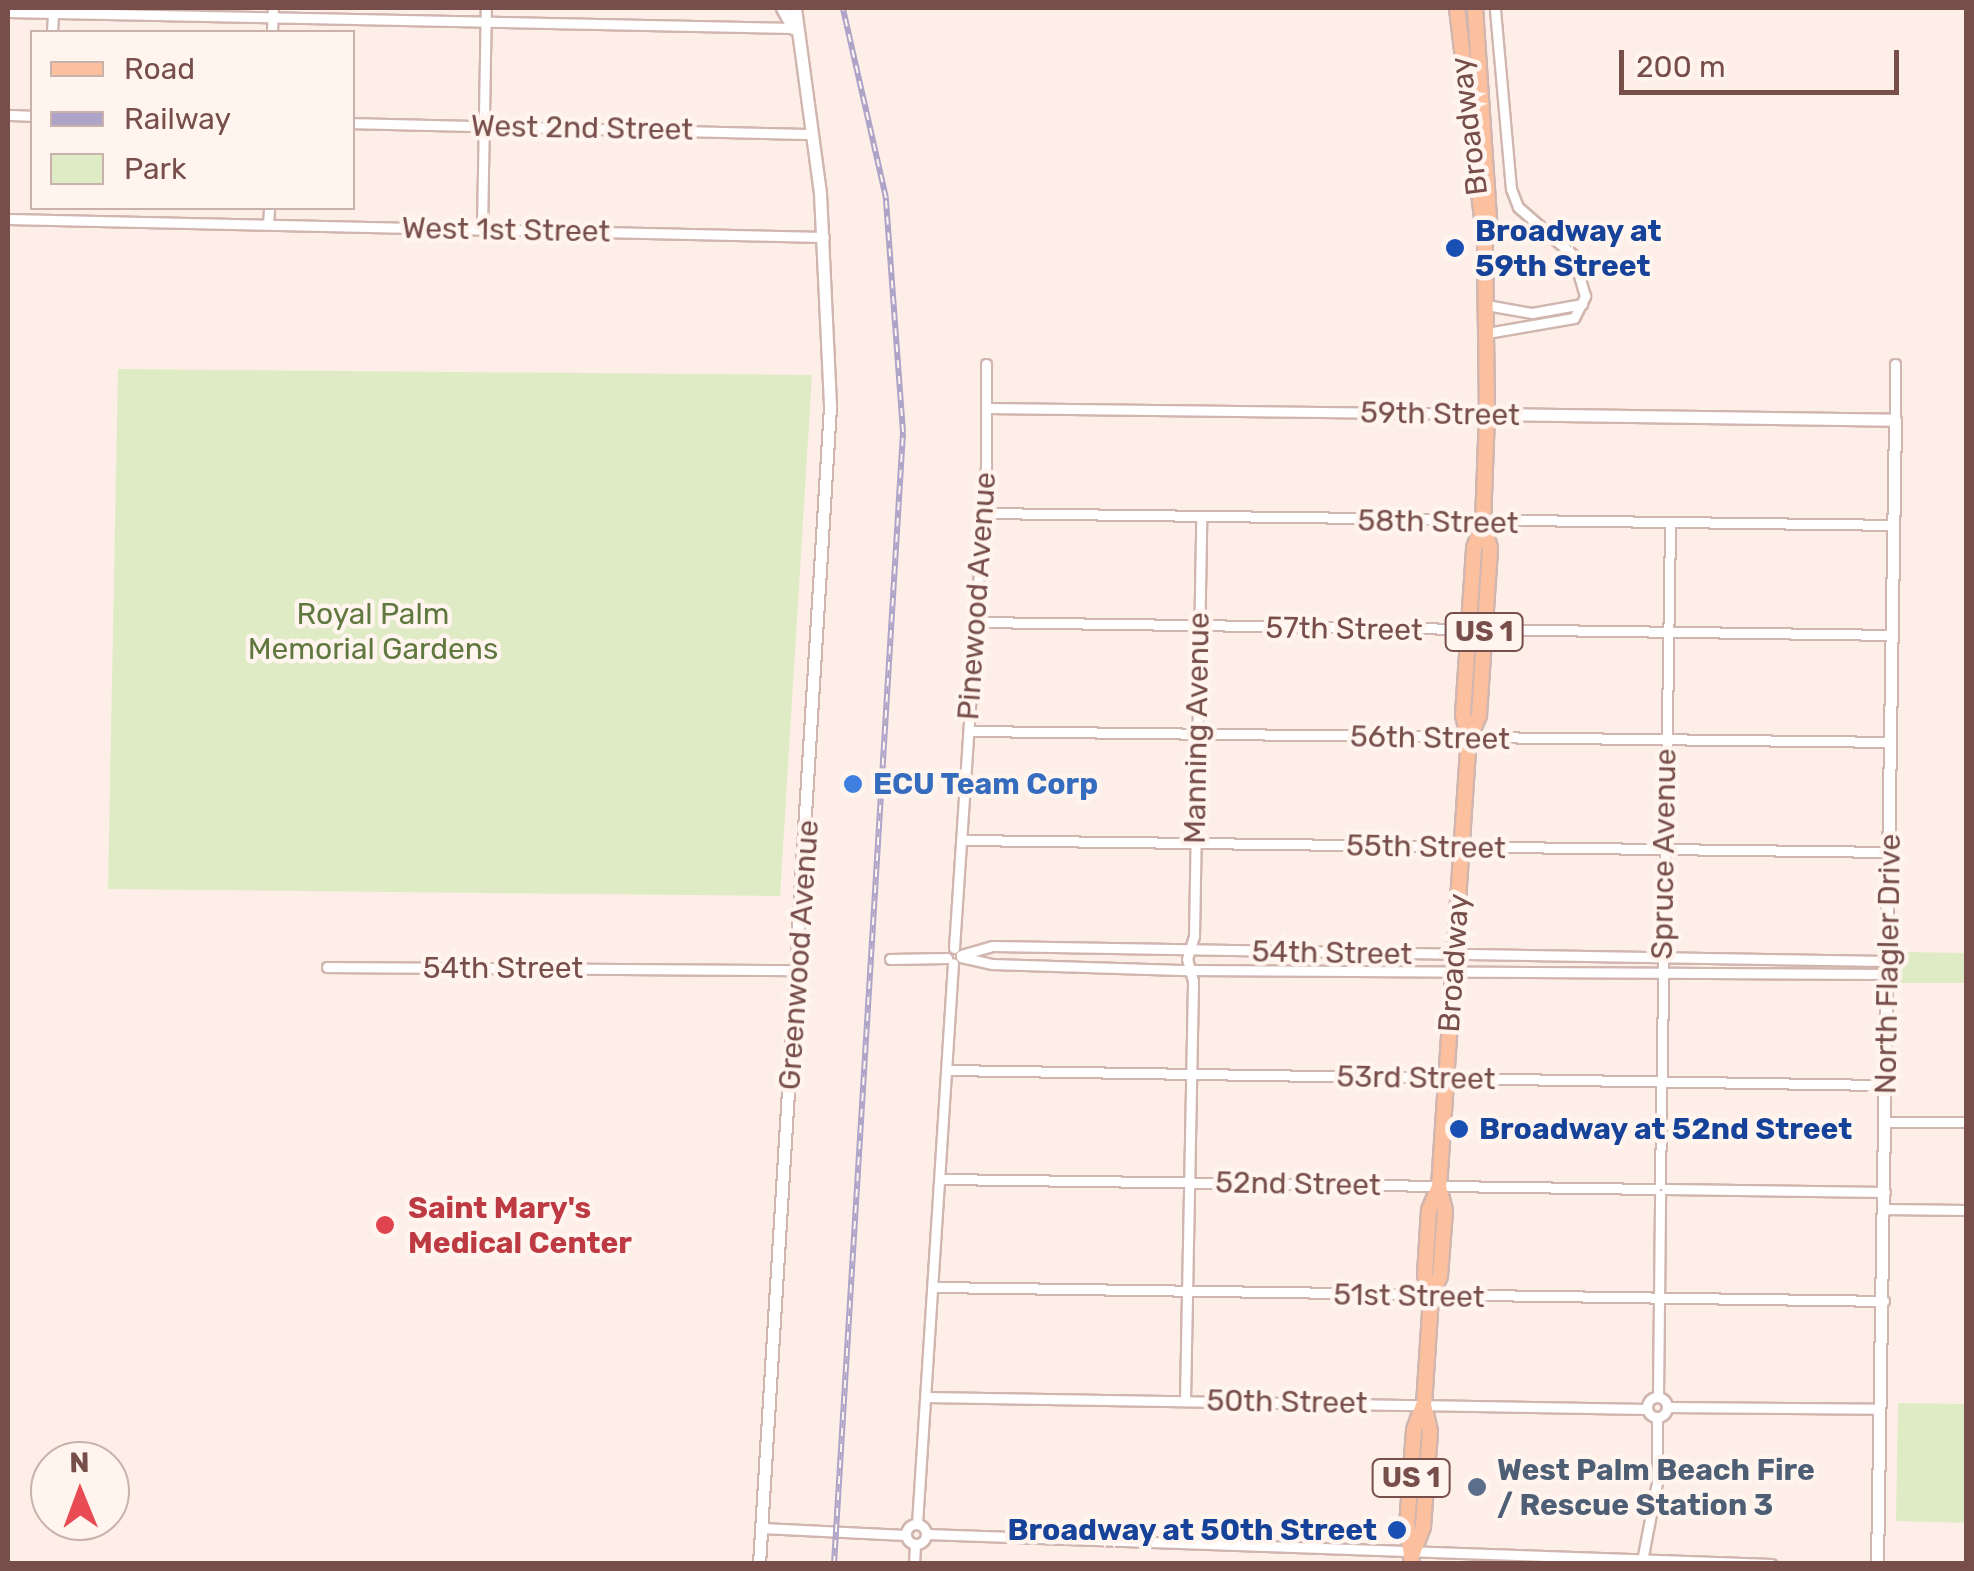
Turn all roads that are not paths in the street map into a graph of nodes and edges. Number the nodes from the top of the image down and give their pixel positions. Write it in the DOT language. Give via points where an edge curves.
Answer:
graph roads {
  1 [pos="486,8"];
  2 [pos="782,8"];
  3 [pos="795,8"];
  4 [pos="1457,8"];
  5 [pos="1475,8"];
  6 [pos="1495,8"];
  7 [pos="53,10"];
  8 [pos="8,12"];
  9 [pos="272,12"];
  10 [pos="485,22"];
  11 [pos="793,28"];
  12 [pos="355,122"];
  13 [pos="484,126"];
  14 [pos="812,134"];
  15 [pos="49,210"];
  16 [pos="269,210"];
  17 [pos="8,219"];
  18 [pos="49,220"];
  19 [pos="268,224"];
  20 [pos="482,229"];
  21 [pos="824,237"];
  22 [pos="1485,244"];
  23 [pos="1582,304"];
  24 [pos="1486,305"];
  25 [pos="1486,333"];
  26 [pos="986,364"];
  27 [pos="1895,364"];
  28 [pos="986,408"];
  29 [pos="1487,414"];
  30 [pos="1895,420"];
  31 [pos="983,514"];
  32 [pos="1201,517"];
  33 [pos="1483,523"];
  34 [pos="1670,523"];
  35 [pos="1894,525"];
  36 [pos="976,622"];
  37 [pos="1199,626"];
  38 [pos="1477,632"];
  39 [pos="1668,632"];
  40 [pos="1893,635"];
  41 [pos="969,731"];
  42 [pos="1197,734"];
  43 [pos="1667,739"];
  44 [pos="1468,740"];
  45 [pos="1892,742"];
  46 [pos="962,840"];
  47 [pos="1195,843"];
  48 [pos="1462,848"];
  49 [pos="1666,849"];
  50 [pos="1890,852"];
  51 [pos="1191,943"];
  52 [pos="1201,948"];
  53 [pos="955,956"];
  54 [pos="1662,956"];
  55 [pos="890,960"];
  56 [pos="1454,962"];
  57 [pos="328,968"];
  58 [pos="1885,968"];
  59 [pos="798,970"];
  60 [pos="1194,971"];
  61 [pos="1662,974"];
  62 [pos="948,1070"];
  63 [pos="1190,1074"];
  64 [pos="1446,1079"];
  65 [pos="1662,1080"];
  66 [pos="1885,1084"];
  67 [pos="1886,1122"];
  68 [pos="1966,1122"];
  69 [pos="940,1179"];
  70 [pos="1189,1182"];
  71 [pos="1439,1187"];
  72 [pos="1660,1189"];
  73 [pos="1884,1192"];
  74 [pos="1884,1209"];
  75 [pos="1966,1210"];
  76 [pos="934,1288"];
  77 [pos="1187,1292"];
  78 [pos="1431,1296"];
  79 [pos="1660,1301"];
  80 [pos="1884,1301"];
  81 [pos="927,1397"];
  82 [pos="1658,1397"];
  83 [pos="1185,1400"];
  84 [pos="1424,1405"];
  85 [pos="1667,1407"];
  86 [pos="1647,1408"];
  87 [pos="1880,1409"];
  88 [pos="1657,1417"];
  89 [pos="918,1524"];
  90 [pos="761,1528"];
  91 [pos="926,1534"];
  92 [pos="906,1535"];
  93 [pos="915,1544"];
  94 [pos="1413,1558"];
  95 [pos="1642,1561"];
  96 [pos="759,1564"];
  97 [pos="914,1564"];
  98 [pos="1772,1564"];
  99 [pos="1878,1564"];
  1 -- 10 [label="street"];
  2 -- 11 [label="main road"];
  3 -- 11 [label="main road"];
  4 -- 22 [label="main road, Broadway / US 1"];
  5 -- 22 [label="main road, Broadway / US 1"];
  6 -- 23 [label="street" via="1512,189 1518,207 1574,256 1582,270"];
  7 -- 8 [label="street"];
  7 -- 9 [label="street"];
  9 -- 10 [label="street"];
  10 -- 11 [label="street"];
  10 -- 13 [label="street"];
  11 -- 14 [label="main road, Greenwood Avenue"];
  12 -- 13 [label="street, West 2nd Street"];
  13 -- 14 [label="street, West 2nd Street"];
  13 -- 20 [label="street"];
  14 -- 21 [label="main road, Greenwood Avenue"];
  15 -- 18 [label="street"];
  16 -- 19 [label="street"];
  17 -- 18 [label="street, West 1st Street"];
  18 -- 19 [label="street, West 1st Street"];
  19 -- 20 [label="street, West 1st Street"];
  20 -- 21 [label="street, West 1st Street"];
  21 -- 59 [label="main road, Greenwood Avenue" via="828,476"];
  22 -- 24 [label="main road, Broadway / US 1"];
  23 -- 24 [label="street" via="1532,313"];
  23 -- 25 [label="street" via="1574,318 1547,327"];
  24 -- 25 [label="main road, Broadway / US 1"];
  25 -- 29 [label="main road, Broadway / US 1"];
  26 -- 28 [label="street, Pinewood Avenue"];
  27 -- 30 [label="street, North Flagler Drive"];
  28 -- 29 [label="street, 59th Street"];
  28 -- 31 [label="street, Pinewood Avenue"];
  29 -- 30 [label="main road, 59th Street"];
  29 -- 33 [label="main road, Broadway / US 1"];
  30 -- 35 [label="main road, North Flagler Drive"];
  31 -- 32 [label="street, 58th Street"];
  31 -- 36 [label="street, Pinewood Avenue"];
  32 -- 33 [label="street, 58th Street"];
  32 -- 37 [label="street, Manning Avenue"];
  33 -- 34 [label="street, 58th Street"];
  33 -- 38 [label="main road, Broadway / US 1" via="1490,548"];
  34 -- 35 [label="street, 58th Street"];
  34 -- 39 [label="street, Spruce Avenue"];
  35 -- 40 [label="main road, North Flagler Drive"];
  36 -- 37 [label="street, 57th Street"];
  36 -- 41 [label="street, Pinewood Avenue"];
  37 -- 38 [label="street, 57th Street"];
  37 -- 42 [label="street, Manning Avenue"];
  38 -- 39 [label="street, 57th Street"];
  38 -- 44 [label="main road, Broadway / US 1" via="1479,715"];
  39 -- 40 [label="street, 57th Street"];
  39 -- 43 [label="street, Spruce Avenue"];
  40 -- 45 [label="main road, North Flagler Drive"];
  41 -- 42 [label="street, 56th Street"];
  41 -- 46 [label="street, Pinewood Avenue"];
  42 -- 44 [label="street, 56th Street"];
  42 -- 47 [label="street, Manning Avenue"];
  43 -- 44 [label="street, 56th Street"];
  43 -- 45 [label="street, 56th Street"];
  43 -- 49 [label="street, Spruce Avenue"];
  44 -- 48 [label="main road, Broadway / US 1"];
  45 -- 50 [label="main road, North Flagler Drive"];
  46 -- 47 [label="street, 55th Street"];
  46 -- 53 [label="street, Pinewood Avenue"];
  47 -- 48 [label="street, 55th Street"];
  47 -- 51 [label="street, Manning Avenue"];
  48 -- 49 [label="street, 55th Street"];
  48 -- 56 [label="main road, Broadway / US 1"];
  49 -- 50 [label="street, 55th Street"];
  49 -- 54 [label="street, Spruce Avenue"];
  50 -- 58 [label="main road, North Flagler Drive"];
  51 -- 52 [label="street, 54th Street"];
  51 -- 53 [label="street, 54th Street" via="992,946"];
  51 -- 60 [label="street, Manning Avenue"];
  52 -- 56 [label="street, 54th Street"];
  52 -- 60 [label="street, Manning Avenue"];
  53 -- 55 [label="street, 54th Street"];
  53 -- 60 [label="street, 54th Street"];
  53 -- 62 [label="street, Pinewood Avenue"];
  54 -- 56 [label="street, 54th Street"];
  54 -- 58 [label="street, 54th Street"];
  54 -- 61 [label="street, Spruce Avenue"];
  56 -- 60 [label="street, 54th Street"];
  56 -- 61 [label="street, 54th Street"];
  56 -- 64 [label="main road, Broadway / US 1"];
  57 -- 59 [label="street, 54th Street"];
  58 -- 61 [label="street, 54th Street"];
  58 -- 66 [label="main road, North Flagler Drive"];
  59 -- 90 [label="main road, Greenwood Avenue"];
  60 -- 63 [label="street, Manning Avenue"];
  61 -- 65 [label="street, Spruce Avenue"];
  62 -- 63 [label="street, 53rd Street"];
  62 -- 69 [label="street, Pinewood Avenue"];
  63 -- 64 [label="street, 53rd Street"];
  63 -- 70 [label="street, Manning Avenue"];
  64 -- 65 [label="street, 53rd Street"];
  64 -- 71 [label="main road, Broadway / US 1"];
  65 -- 66 [label="street, 53rd Street"];
  65 -- 72 [label="street, Spruce Avenue"];
  66 -- 67 [label="main road, North Flagler Drive"];
  67 -- 68 [label="street"];
  67 -- 73 [label="main road, North Flagler Drive"];
  69 -- 70 [label="street, 52nd Street"];
  69 -- 76 [label="street, Pinewood Avenue"];
  70 -- 71 [label="street, 52nd Street"];
  70 -- 77 [label="street, Manning Avenue"];
  71 -- 72 [label="street, 52nd Street"];
  71 -- 78 [label="main road, Broadway / US 1" via="1428,1226"];
  72 -- 73 [label="street, 52nd Street"];
  72 -- 79 [label="street, Spruce Avenue"];
  73 -- 74 [label="main road, North Flagler Drive"];
  74 -- 75 [label="street"];
  74 -- 80 [label="main road, North Flagler Drive"];
  76 -- 77 [label="street, 51st Street"];
  76 -- 81 [label="street, Pinewood Avenue"];
  77 -- 78 [label="street, 51st Street"];
  77 -- 83 [label="street, Manning Avenue"];
  78 -- 79 [label="street, 51st Street"];
  78 -- 84 [label="main road, Broadway / US 1"];
  79 -- 80 [label="street, 51st Street"];
  79 -- 82 [label="street, Spruce Avenue"];
  80 -- 87 [label="main road, North Flagler Drive"];
  81 -- 83 [label="street, 50th Street"];
  81 -- 89 [label="street, Pinewood Avenue"];
  82 -- 85 [label="street"];
  82 -- 86 [label="street"];
  83 -- 84 [label="street, 50th Street"];
  84 -- 86 [label="street, 50th Street"];
  84 -- 94 [label="main road, Broadway / US 1" via="1423,1527"];
  85 -- 87 [label="street"];
  85 -- 88 [label="street"];
  86 -- 88 [label="street"];
  87 -- 99 [label="main road, North Flagler Drive"];
  88 -- 95 [label="street" via="1657,1482"];
  89 -- 91 [label="street"];
  89 -- 92 [label="street"];
  90 -- 92 [label="street"];
  90 -- 96 [label="main road, Greenwood Avenue"];
  91 -- 93 [label="street"];
  91 -- 94 [label="street" via="1354,1546"];
  92 -- 93 [label="street"];
  93 -- 97 [label="street"];
  94 -- 95 [label="street"];
  95 -- 98 [label="street"];
}
